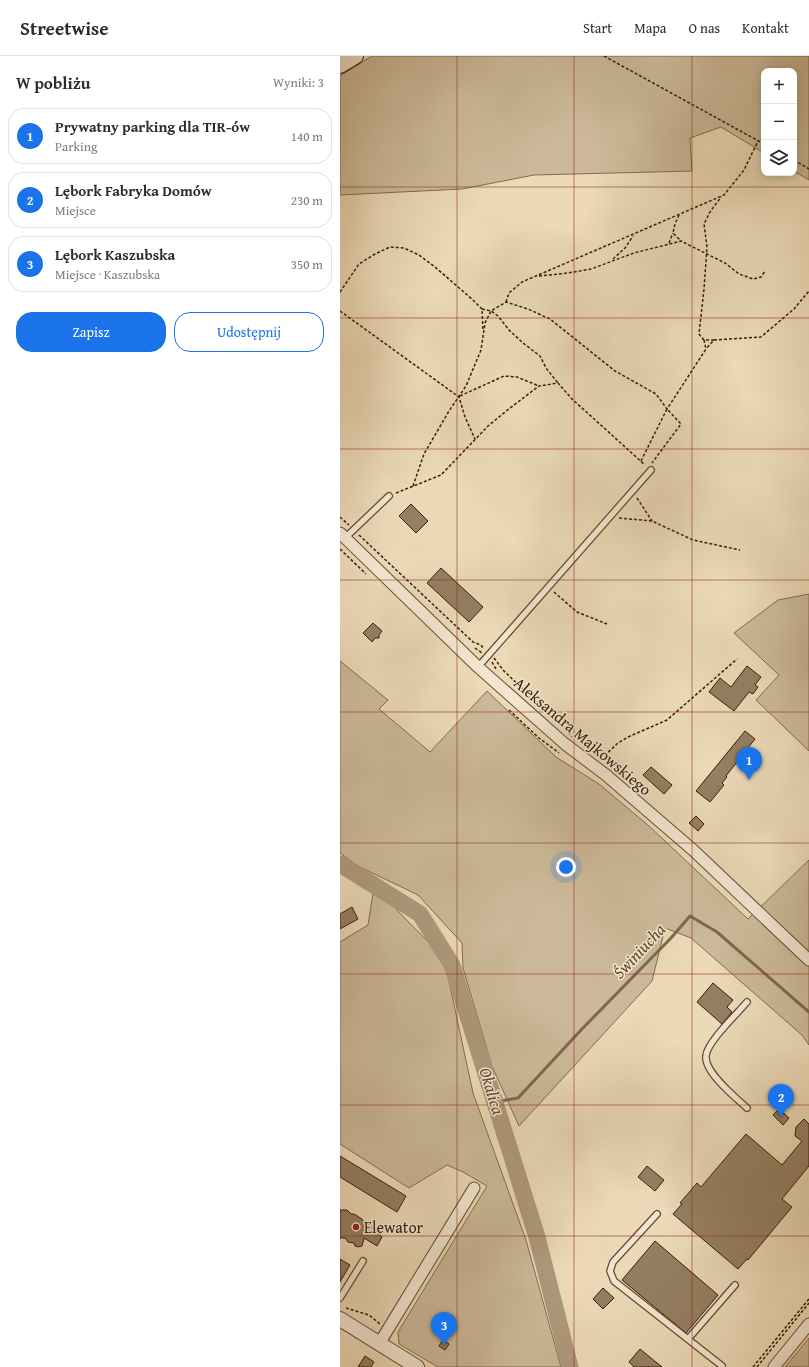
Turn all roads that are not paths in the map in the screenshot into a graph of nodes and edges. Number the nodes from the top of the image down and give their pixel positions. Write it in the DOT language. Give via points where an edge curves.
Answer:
graph roads {
  1 [pos="355,56"];
  2 [pos="340,65"];
  3 [pos="651,470"];
  4 [pos="389,496"];
  5 [pos="342,536"];
  6 [pos="478,667"];
  7 [pos="809,960"];
  8 [pos="747,1002"];
  9 [pos="747,1108"];
  10 [pos="474,1188"];
  11 [pos="657,1214"];
  12 [pos="363,1261"];
  13 [pos="735,1285"];
  14 [pos="340,1298"];
  15 [pos="340,1319"];
  16 [pos="809,1324"];
  17 [pos="688,1339"];
  18 [pos="379,1344"];
  19 [pos="722,1366"];
  20 [pos="417,1367"];
  21 [pos="774,1367"];
  1 -- 2 [label="main road"];
  3 -- 6 [label="lane"];
  4 -- 5 [label="lane"];
  5 -- 6 [label="street, Aleksandra Majkowskiego"];
  6 -- 7 [label="street, Aleksandra Majkowskiego" via="560,740 595,766 693,850"];
  8 -- 9 [label="lane" via="709,1046 705,1057 708,1067 719,1081"];
  10 -- 18 [label="street"];
  11 -- 17 [label="lane" via="613,1262 610,1271 614,1281"];
  12 -- 14 [label="lane"];
  13 -- 17 [label="lane"];
  15 -- 18 [label="street"];
  16 -- 21 [label="street"];
  17 -- 19 [label="lane"];
  18 -- 20 [label="street"];
}
